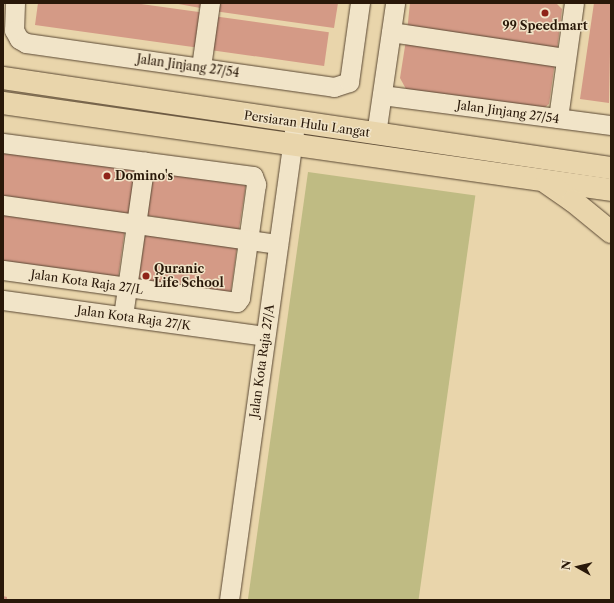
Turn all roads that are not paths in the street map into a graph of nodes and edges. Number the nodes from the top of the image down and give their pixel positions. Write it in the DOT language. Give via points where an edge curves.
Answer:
graph roads {
  1 [pos="15,3"];
  2 [pos="210,3"];
  3 [pos="360,3"];
  4 [pos="395,3"];
  5 [pos="574,3"];
  6 [pos="391,32"];
  7 [pos="566,58"];
  8 [pos="201,67"];
  9 [pos="9,77"];
  10 [pos="382,95"];
  11 [pos="3,103"];
  12 [pos="558,118"];
  13 [pos="295,122"];
  14 [pos="611,126"];
  15 [pos="376,134"];
  16 [pos="3,143"];
  17 [pos="292,144"];
  18 [pos="144,162"];
  19 [pos="611,168"];
  20 [pos="541,180"];
  21 [pos="611,190"];
  22 [pos="3,205"];
  23 [pos="136,223"];
  24 [pos="611,232"];
  25 [pos="248,239"];
  26 [pos="278,244"];
  27 [pos="3,270"];
  28 [pos="127,288"];
  29 [pos="3,300"];
  30 [pos="123,316"];
  31 [pos="265,336"];
  32 [pos="229,600"];
  1 -- 8 [label="street, Jalan Jinjang 27/54" via="14,30 19,39 26,43"];
  2 -- 8 [label="street"];
  3 -- 8 [label="street, Jalan Jinjang 27/54" via="349,82 334,87"];
  4 -- 6 [label="street"];
  5 -- 7 [label="street"];
  6 -- 7 [label="street"];
  6 -- 10 [label="street"];
  7 -- 12 [label="street"];
  9 -- 13 [label="main road, Persiaran Hulu Langat"];
  10 -- 12 [label="street, Jalan Jinjang 27/54"];
  10 -- 15 [label="street"];
  11 -- 17 [label="main road, Persiaran Hulu Langat"];
  12 -- 14 [label="street, Jalan Jinjang 27/54"];
  13 -- 15 [label="main road, Persiaran Hulu Langat"];
  13 -- 17 [label="street, Jalan Kota Raja 27/A"];
  15 -- 19 [label="main road, Persiaran Hulu Langat"];
  16 -- 18 [label="street"];
  17 -- 20 [label="main road, Persiaran Hulu Langat"];
  17 -- 26 [label="street, Jalan Kota Raja 27/A"];
  18 -- 23 [label="street"];
  18 -- 25 [label="street" via="253,176 256,184"];
  20 -- 21 [label="main road, Persiaran Hulu Langat"];
  20 -- 24 [label="main road" via="573,201"];
  22 -- 23 [label="street"];
  23 -- 25 [label="street"];
  23 -- 28 [label="street"];
  25 -- 26 [label="street"];
  25 -- 28 [label="street, Jalan Kota Raja 27/L" via="240,298 234,301"];
  26 -- 31 [label="street, Jalan Kota Raja 27/A"];
  27 -- 28 [label="street, Jalan Kota Raja 27/L"];
  28 -- 30 [label="street"];
  29 -- 30 [label="street, Jalan Kota Raja 27/K"];
  30 -- 31 [label="street, Jalan Kota Raja 27/K"];
  31 -- 32 [label="street, Jalan Kota Raja 27/A"];
}
